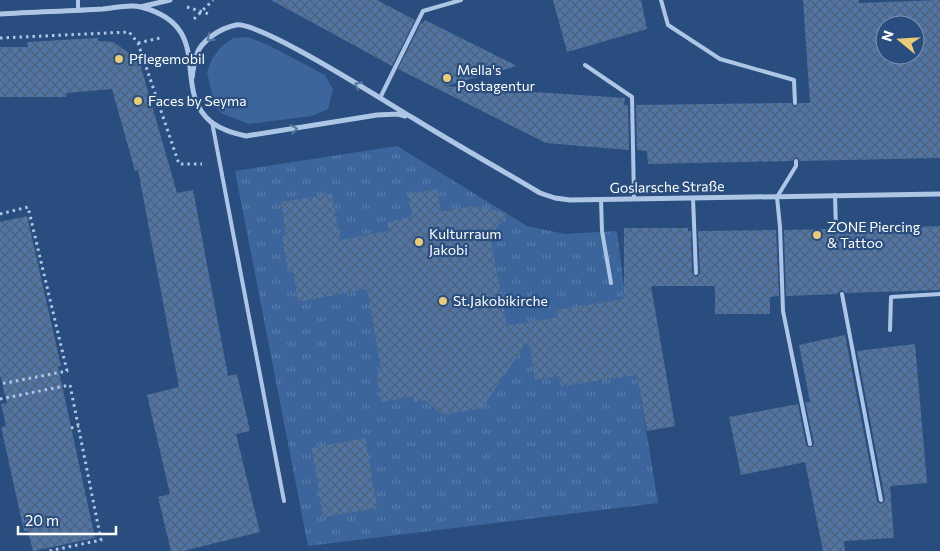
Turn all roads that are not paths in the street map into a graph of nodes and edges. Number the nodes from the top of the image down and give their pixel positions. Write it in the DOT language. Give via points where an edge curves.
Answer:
graph roads {
  1 [pos="78,0"];
  2 [pos="170,0"];
  3 [pos="461,0"];
  4 [pos="661,0"];
  5 [pos="140,7"];
  6 [pos="78,10"];
  7 [pos="0,14"];
  8 [pos="585,65"];
  9 [pos="192,78"];
  10 [pos="380,98"];
  11 [pos="795,103"];
  12 [pos="414,120"];
  13 [pos="212,122"];
  14 [pos="796,161"];
  15 [pos="940,194"];
  16 [pos="835,195"];
  17 [pos="777,196"];
  18 [pos="694,198"];
  19 [pos="601,199"];
  20 [pos="634,199"];
  21 [pos="836,229"];
  22 [pos="696,273"];
  23 [pos="611,283"];
  24 [pos="842,294"];
  25 [pos="940,294"];
  26 [pos="890,330"];
  27 [pos="810,444"];
  28 [pos="881,500"];
  29 [pos="284,501"];
  1 -- 6 [label="lane"];
  2 -- 5 [label="street"];
  3 -- 10 [label="lane" via="423,11"];
  4 -- 11 [label="lane" via="668,24 720,59 794,80"];
  5 -- 6 [label="street, Goslarsche Straße"];
  5 -- 9 [label="street, Goslarsche Straße" via="177,25 186,42"];
  6 -- 7 [label="street, Goslarsche Straße"];
  8 -- 20 [label="lane" via="632,97"];
  10 -- 9 [label="street, Goslarsche Straße, one-way" via="285,44 253,28 238,25 220,30 202,45 196,54"];
  9 -- 13 [label="street, Goslarsche Straße" via="197,104"];
  10 -- 12 [label="street, Goslarsche Straße"];
  13 -- 12 [label="street, Goslarsche Straße, one-way" via="226,131 246,136 377,115 398,114"];
  12 -- 19 [label="street, Goslarsche Straße" via="540,193 570,200"];
  13 -- 29 [label="lane"];
  14 -- 17 [label="lane"];
  15 -- 16 [label="street, Goslarsche Straße"];
  16 -- 17 [label="street, Goslarsche Straße"];
  16 -- 21 [label="lane"];
  17 -- 18 [label="street, Goslarsche Straße"];
  17 -- 27 [label="lane" via="783,311"];
  18 -- 20 [label="street, Goslarsche Straße"];
  18 -- 22 [label="lane"];
  19 -- 20 [label="street, Goslarsche Straße"];
  19 -- 23 [label="lane"];
  24 -- 28 [label="lane"];
  25 -- 26 [label="lane" via="890,298"];
}
